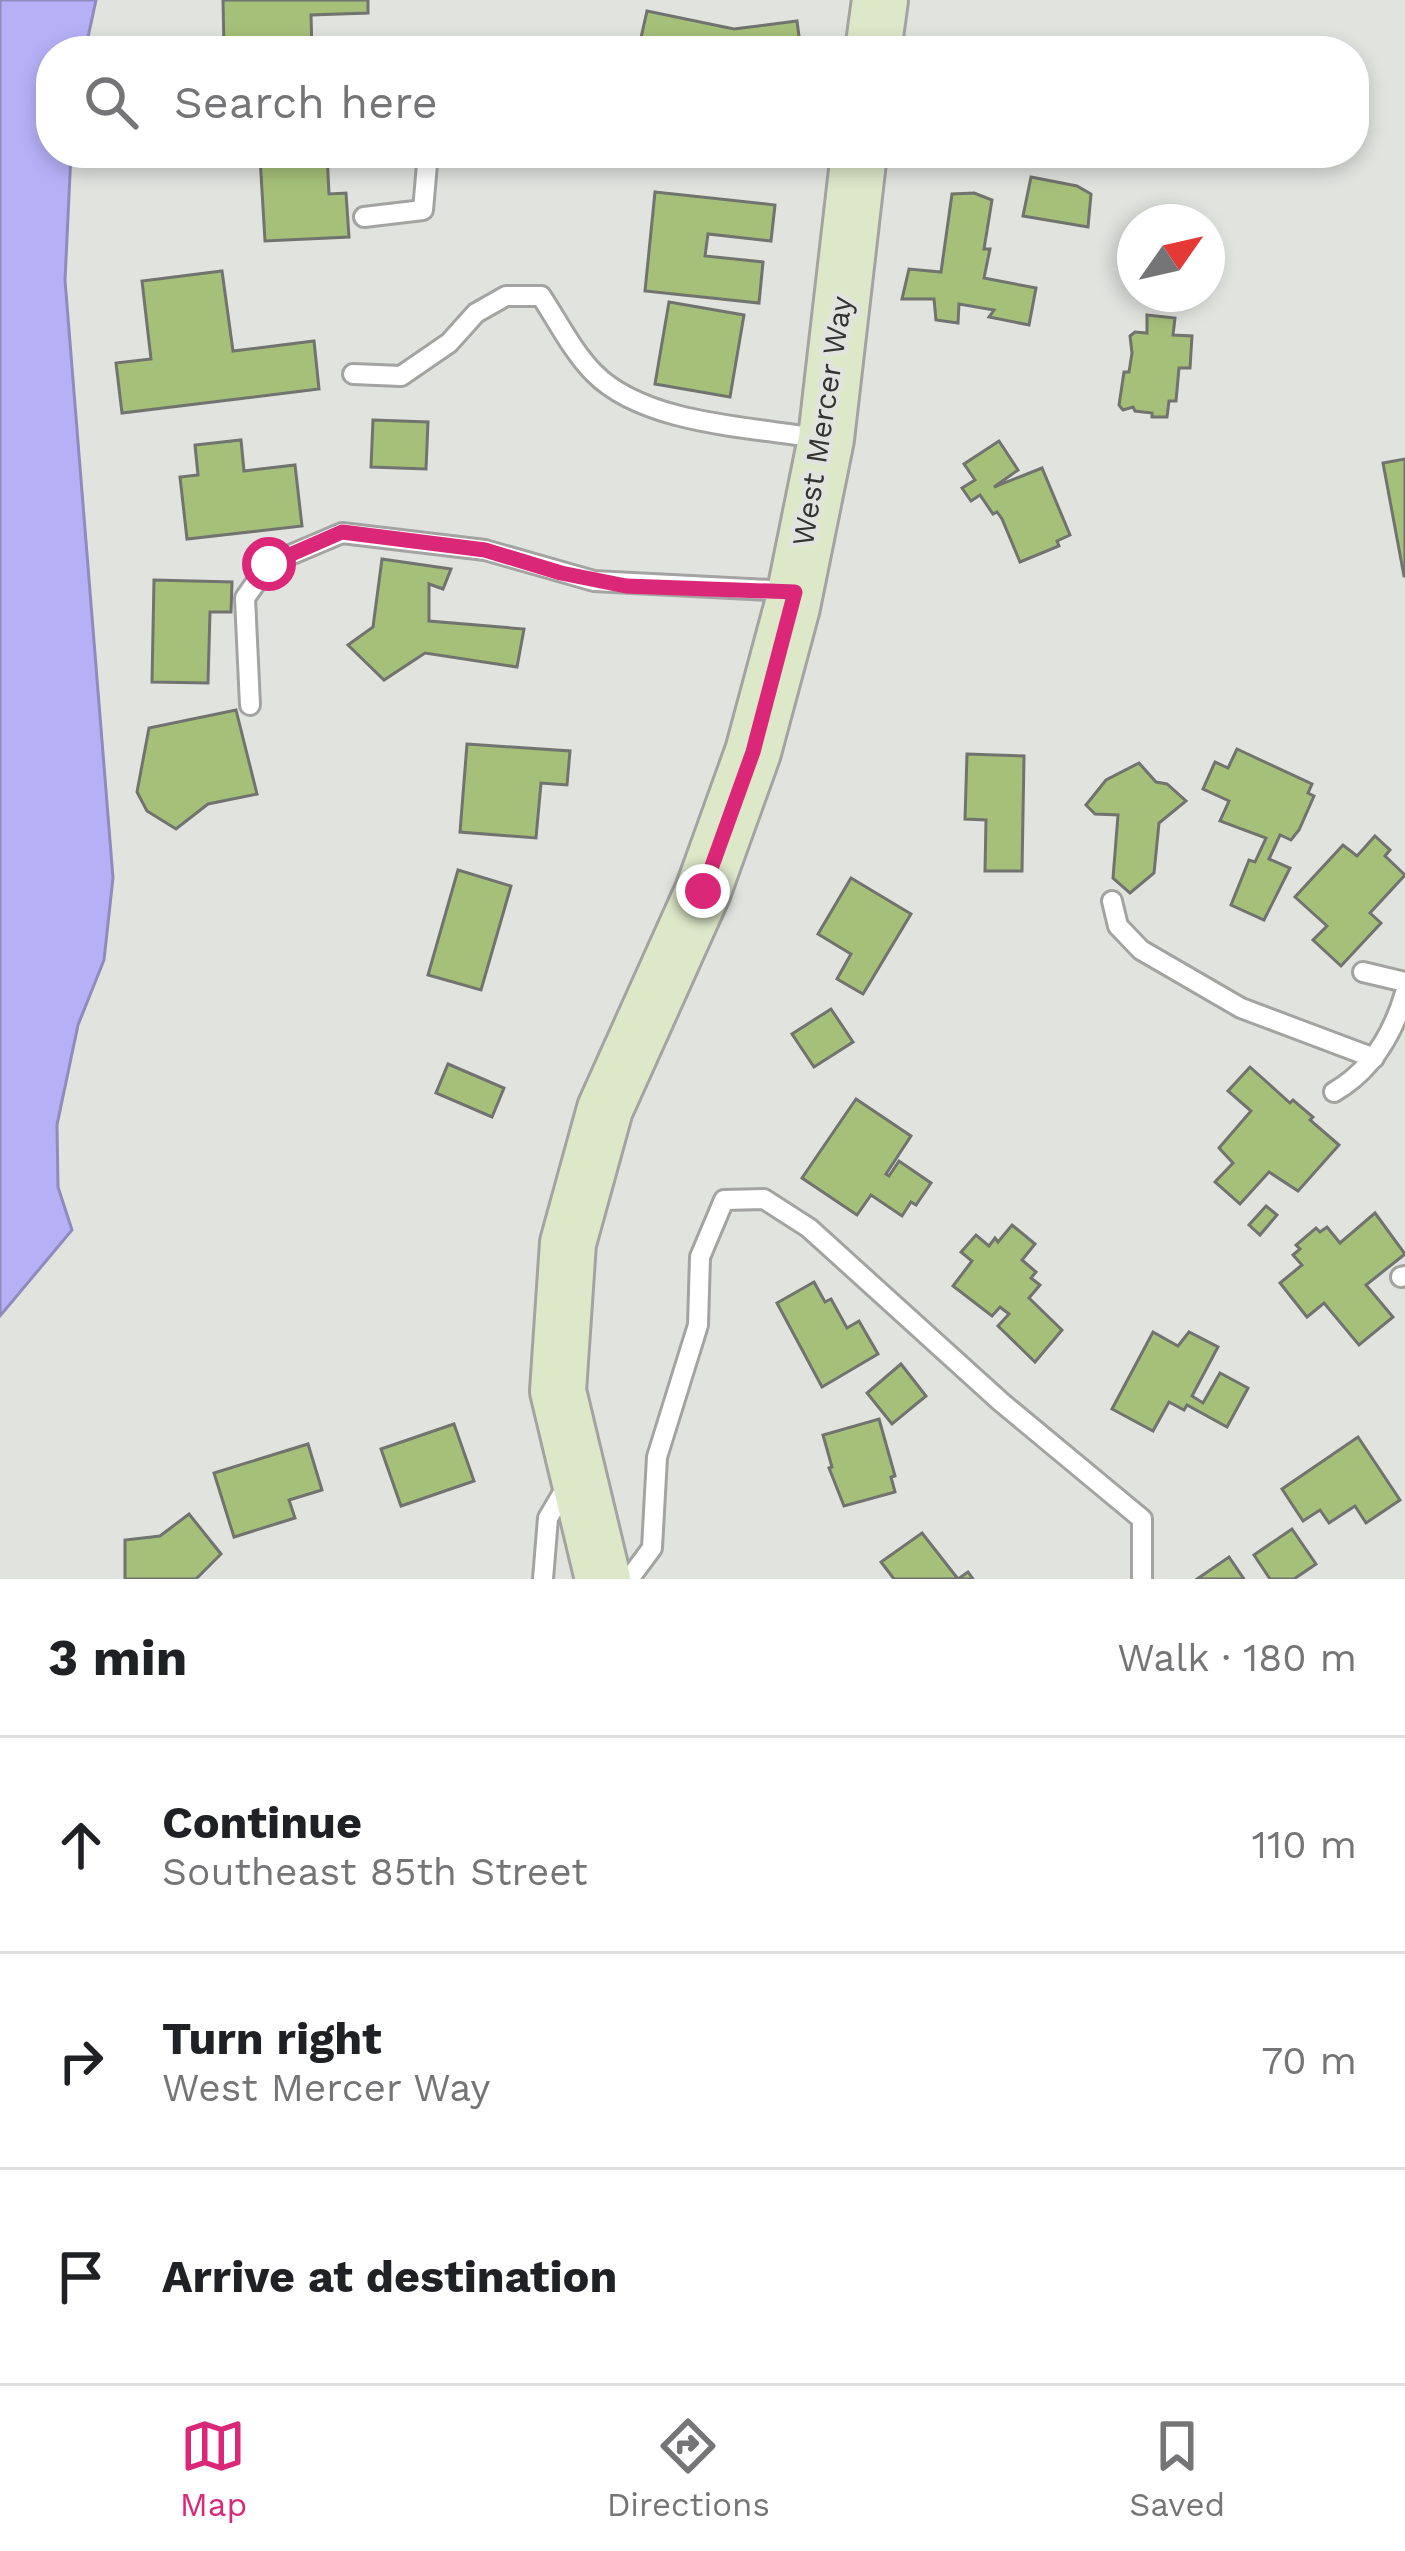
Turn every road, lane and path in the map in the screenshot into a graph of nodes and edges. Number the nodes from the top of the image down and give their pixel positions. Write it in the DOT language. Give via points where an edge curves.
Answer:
graph roads {
  1 [pos="880,0"];
  2 [pos="875,36"];
  3 [pos="427,168"];
  4 [pos="857,168"];
  5 [pos="364,217"];
  6 [pos="353,374"];
  7 [pos="826,440"];
  8 [pos="795,592"];
  9 [pos="250,705"];
  10 [pos="1112,901"];
  11 [pos="1363,972"];
  12 [pos="1405,982"];
  13 [pos="1405,993"];
  14 [pos="1374,1058"];
  15 [pos="1334,1092"];
  16 [pos="576,1470"];
  17 [pos="543,1579"];
  18 [pos="602,1579"];
  19 [pos="629,1579"];
  20 [pos="1142,1579"];
  1 -- 2 [label="street"];
  3 -- 5 [label="lane" via="423,209"];
  4 -- 7 [label="street, West Mercer Way"];
  6 -- 7 [label="lane" via="401,376 476,313 506,296 541,296 591,370 621,395 671,414"];
  7 -- 8 [label="street, West Mercer Way"];
  8 -- 9 [label="lane" via="626,586 485,550 342,532 269,564 245,598"];
  8 -- 16 [label="street, West Mercer Way" via="753,752 703,891 605,1109 568,1243 558,1391"];
  10 -- 14 [label="lane" via="1118,926 1141,950 1241,1008"];
  11 -- 12 [label="lane"];
  13 -- 14 [label="lane"];
  14 -- 15 [label="lane"];
  16 -- 17 [label="lane" via="548,1518"];
  16 -- 18 [label="street, West Mercer Way"];
  19 -- 20 [label="lane" via="652,1548 657,1456 698,1325 700,1257 724,1200 764,1199 809,1228 1142,1519"];
}
